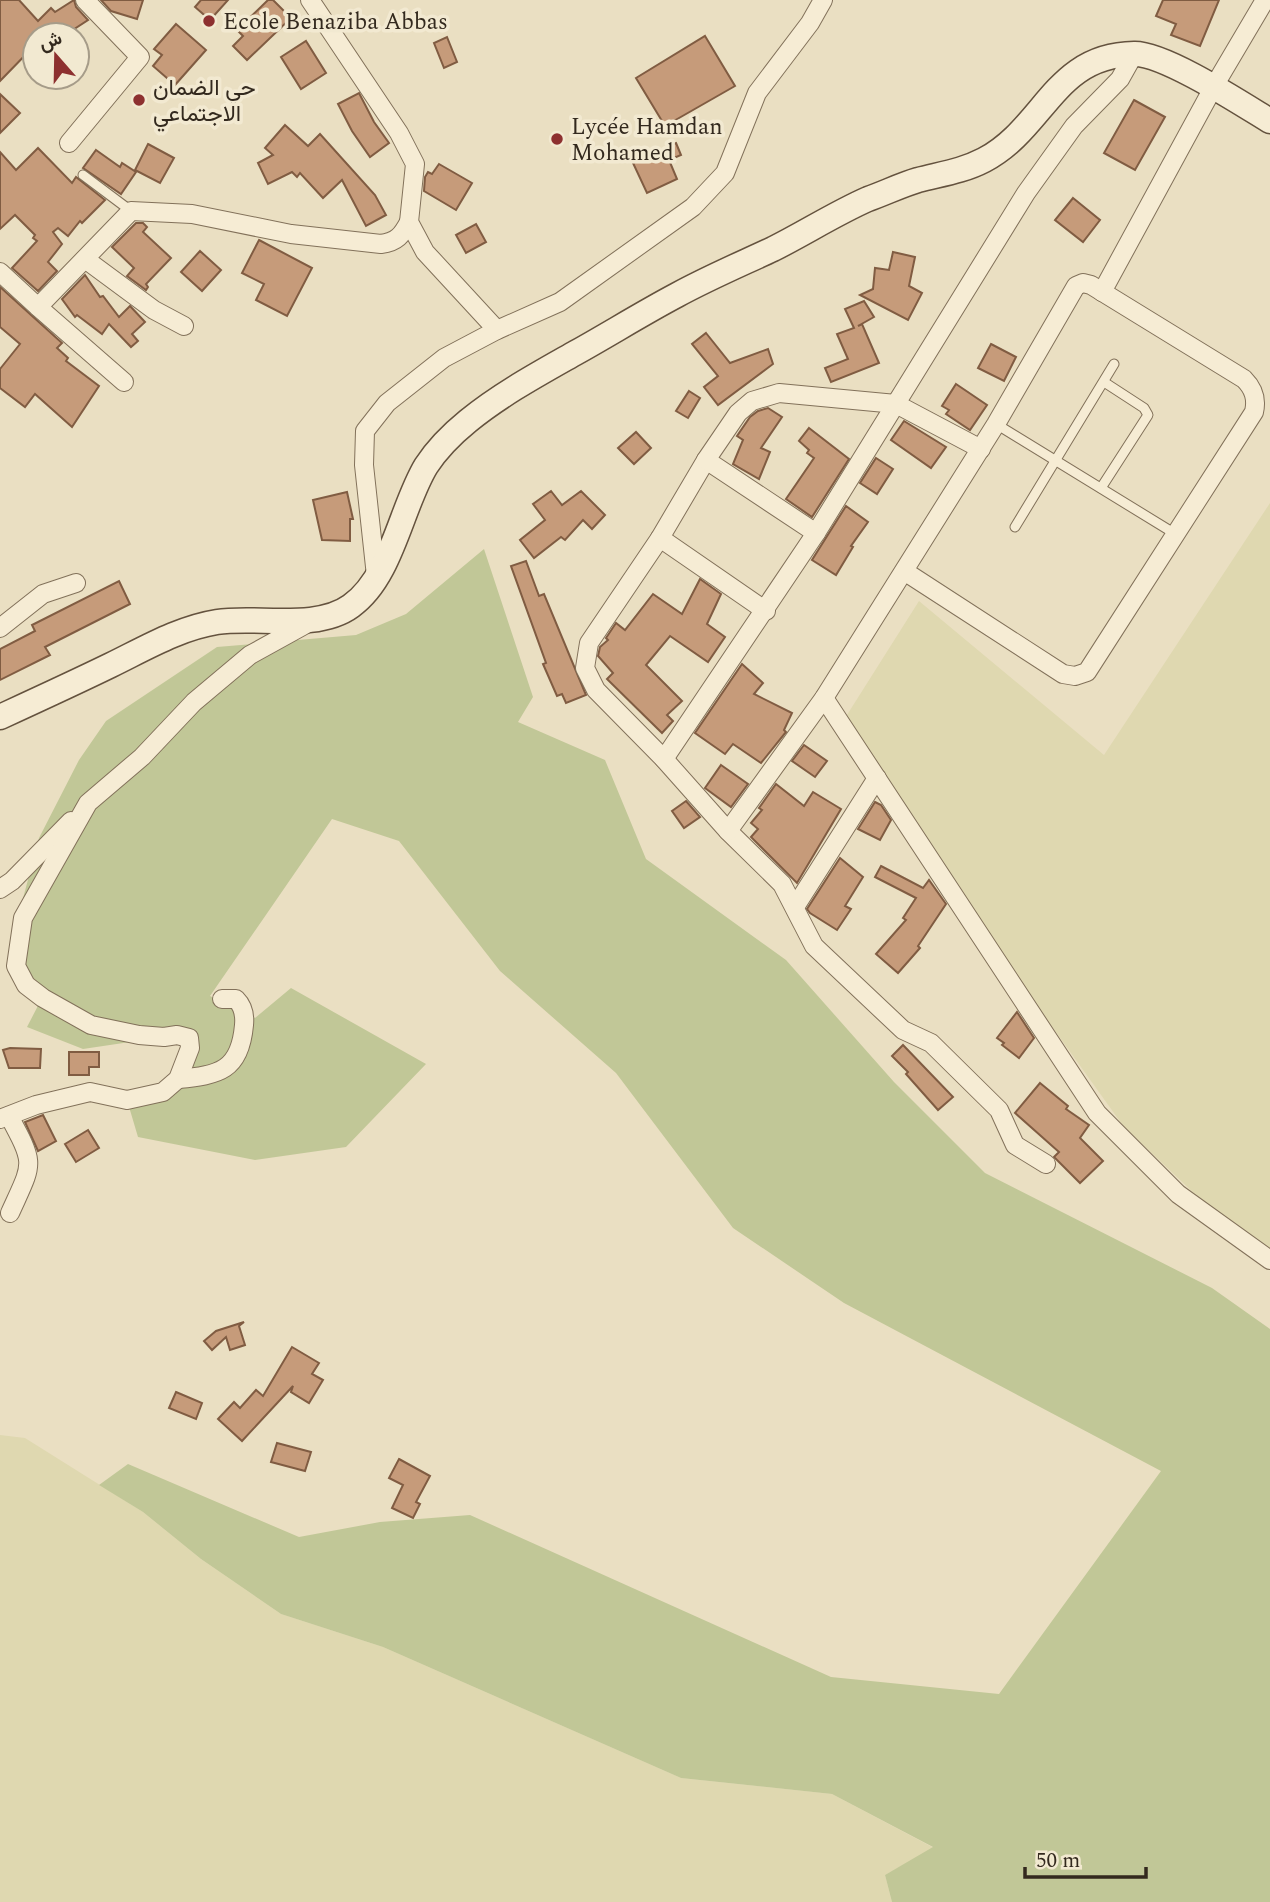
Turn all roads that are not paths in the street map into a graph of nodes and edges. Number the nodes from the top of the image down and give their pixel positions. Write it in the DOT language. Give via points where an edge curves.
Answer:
graph roads {
  1 [pos="85,0"];
  2 [pos="310,0"];
  3 [pos="823,0"];
  4 [pos="1265,0"];
  5 [pos="1134,54"];
  6 [pos="1213,89"];
  7 [pos="1270,121"];
  8 [pos="69,143"];
  9 [pos="83,175"];
  10 [pos="131,211"];
  11 [pos="409,222"];
  12 [pos="85,259"];
  13 [pos="0,272"];
  14 [pos="1102,292"];
  15 [pos="38,307"];
  16 [pos="184,326"];
  17 [pos="497,330"];
  18 [pos="1114,364"];
  19 [pos="124,382"];
  20 [pos="1104,382"];
  21 [pos="896,404"];
  22 [pos="996,424"];
  23 [pos="981,449"];
  24 [pos="706,460"];
  25 [pos="1056,461"];
  26 [pos="1101,488"];
  27 [pos="1015,527"];
  28 [pos="816,533"];
  29 [pos="1177,535"];
  30 [pos="660,538"];
  31 [pos="904,570"];
  32 [pos="376,576"];
  33 [pos="76,583"];
  34 [pos="766,611"];
  35 [pos="314,620"];
  36 [pos="0,628"];
  37 [pos="824,698"];
  38 [pos="0,717"];
  39 [pos="664,759"];
  40 [pos="877,778"];
  41 [pos="88,803"];
  42 [pos="728,831"];
  43 [pos="0,889"];
  44 [pos="794,907"];
  45 [pos="222,999"];
  46 [pos="178,1079"];
  47 [pos="5,1118"];
  48 [pos="1046,1164"];
  49 [pos="10,1213"];
  50 [pos="1270,1260"];
  1 -- 8 [label="street" via="140,57"];
  2 -- 11 [label="street" via="415,164"];
  3 -- 17 [label="street" via="757,93 725,173 693,207 560,302"];
  4 -- 6 [label="street"];
  5 -- 6 [label="main road" via="1170,64"];
  5 -- 21 [label="street" via="1120,79 1074,126 1026,193"];
  5 -- 32 [label="main road" via="1087,63 1046,100 1025,129 985,160 863,201 678,295 524,382 443,444 427,465"];
  6 -- 7 [label="main road"];
  6 -- 14 [label="street"];
  9 -- 10 [label="lane"];
  10 -- 11 [label="street" via="192,214 290,234 381,244 394,242"];
  10 -- 12 [label="street"];
  11 -- 17 [label="street" via="425,252"];
  12 -- 15 [label="street"];
  12 -- 16 [label="street" via="154,310"];
  13 -- 15 [label="street"];
  14 -- 22 [label="street" via="1087,284 1073,289"];
  14 -- 29 [label="street" via="1244,379 1254,394 1254,412"];
  15 -- 19 [label="street"];
  17 -- 32 [label="street" via="444,358 387,403 365,431 364,465"];
  18 -- 20 [label="lane"];
  20 -- 25 [label="lane"];
  20 -- 26 [label="lane" via="1148,415"];
  21 -- 23 [label="street"];
  21 -- 24 [label="street" via="770,394 744,406"];
  21 -- 28 [label="street"];
  22 -- 23 [label="street"];
  22 -- 25 [label="lane"];
  23 -- 31 [label="street"];
  24 -- 28 [label="street"];
  24 -- 30 [label="street"];
  25 -- 26 [label="lane"];
  25 -- 27 [label="lane"];
  26 -- 29 [label="lane"];
  28 -- 34 [label="street"];
  29 -- 31 [label="street" via="1092,667 1076,676 1063,674"];
  30 -- 34 [label="street"];
  30 -- 39 [label="street" via="589,643 585,668 596,690"];
  31 -- 37 [label="street"];
  32 -- 35 [label="main road" via="351,607"];
  33 -- 36 [label="street" via="43,593"];
  34 -- 39 [label="street"];
  35 -- 38 [label="main road" via="200,626"];
  35 -- 41 [label="street" via="250,655"];
  37 -- 40 [label="street"];
  37 -- 42 [label="street"];
  39 -- 42 [label="street"];
  40 -- 44 [label="street"];
  40 -- 50 [label="street" via="1097,1113 1178,1194"];
  41 -- 43 [label="street"];
  41 -- 46 [label="street" via="23,918 16,967 26,985 91,1025 139,1035 189,1038 190,1048"];
  42 -- 44 [label="street" via="782,884"];
  44 -- 48 [label="street" via="814,946 903,1030 932,1043 999,1111 1016,1145"];
  45 -- 46 [label="street" via="236,999 242,1005 239,1054 232,1063 202,1077"];
  46 -- 47 [label="street" via="163,1092 127,1100 90,1092"];
  47 -- 49 [label="street" via="26,1148 30,1163"];
}
